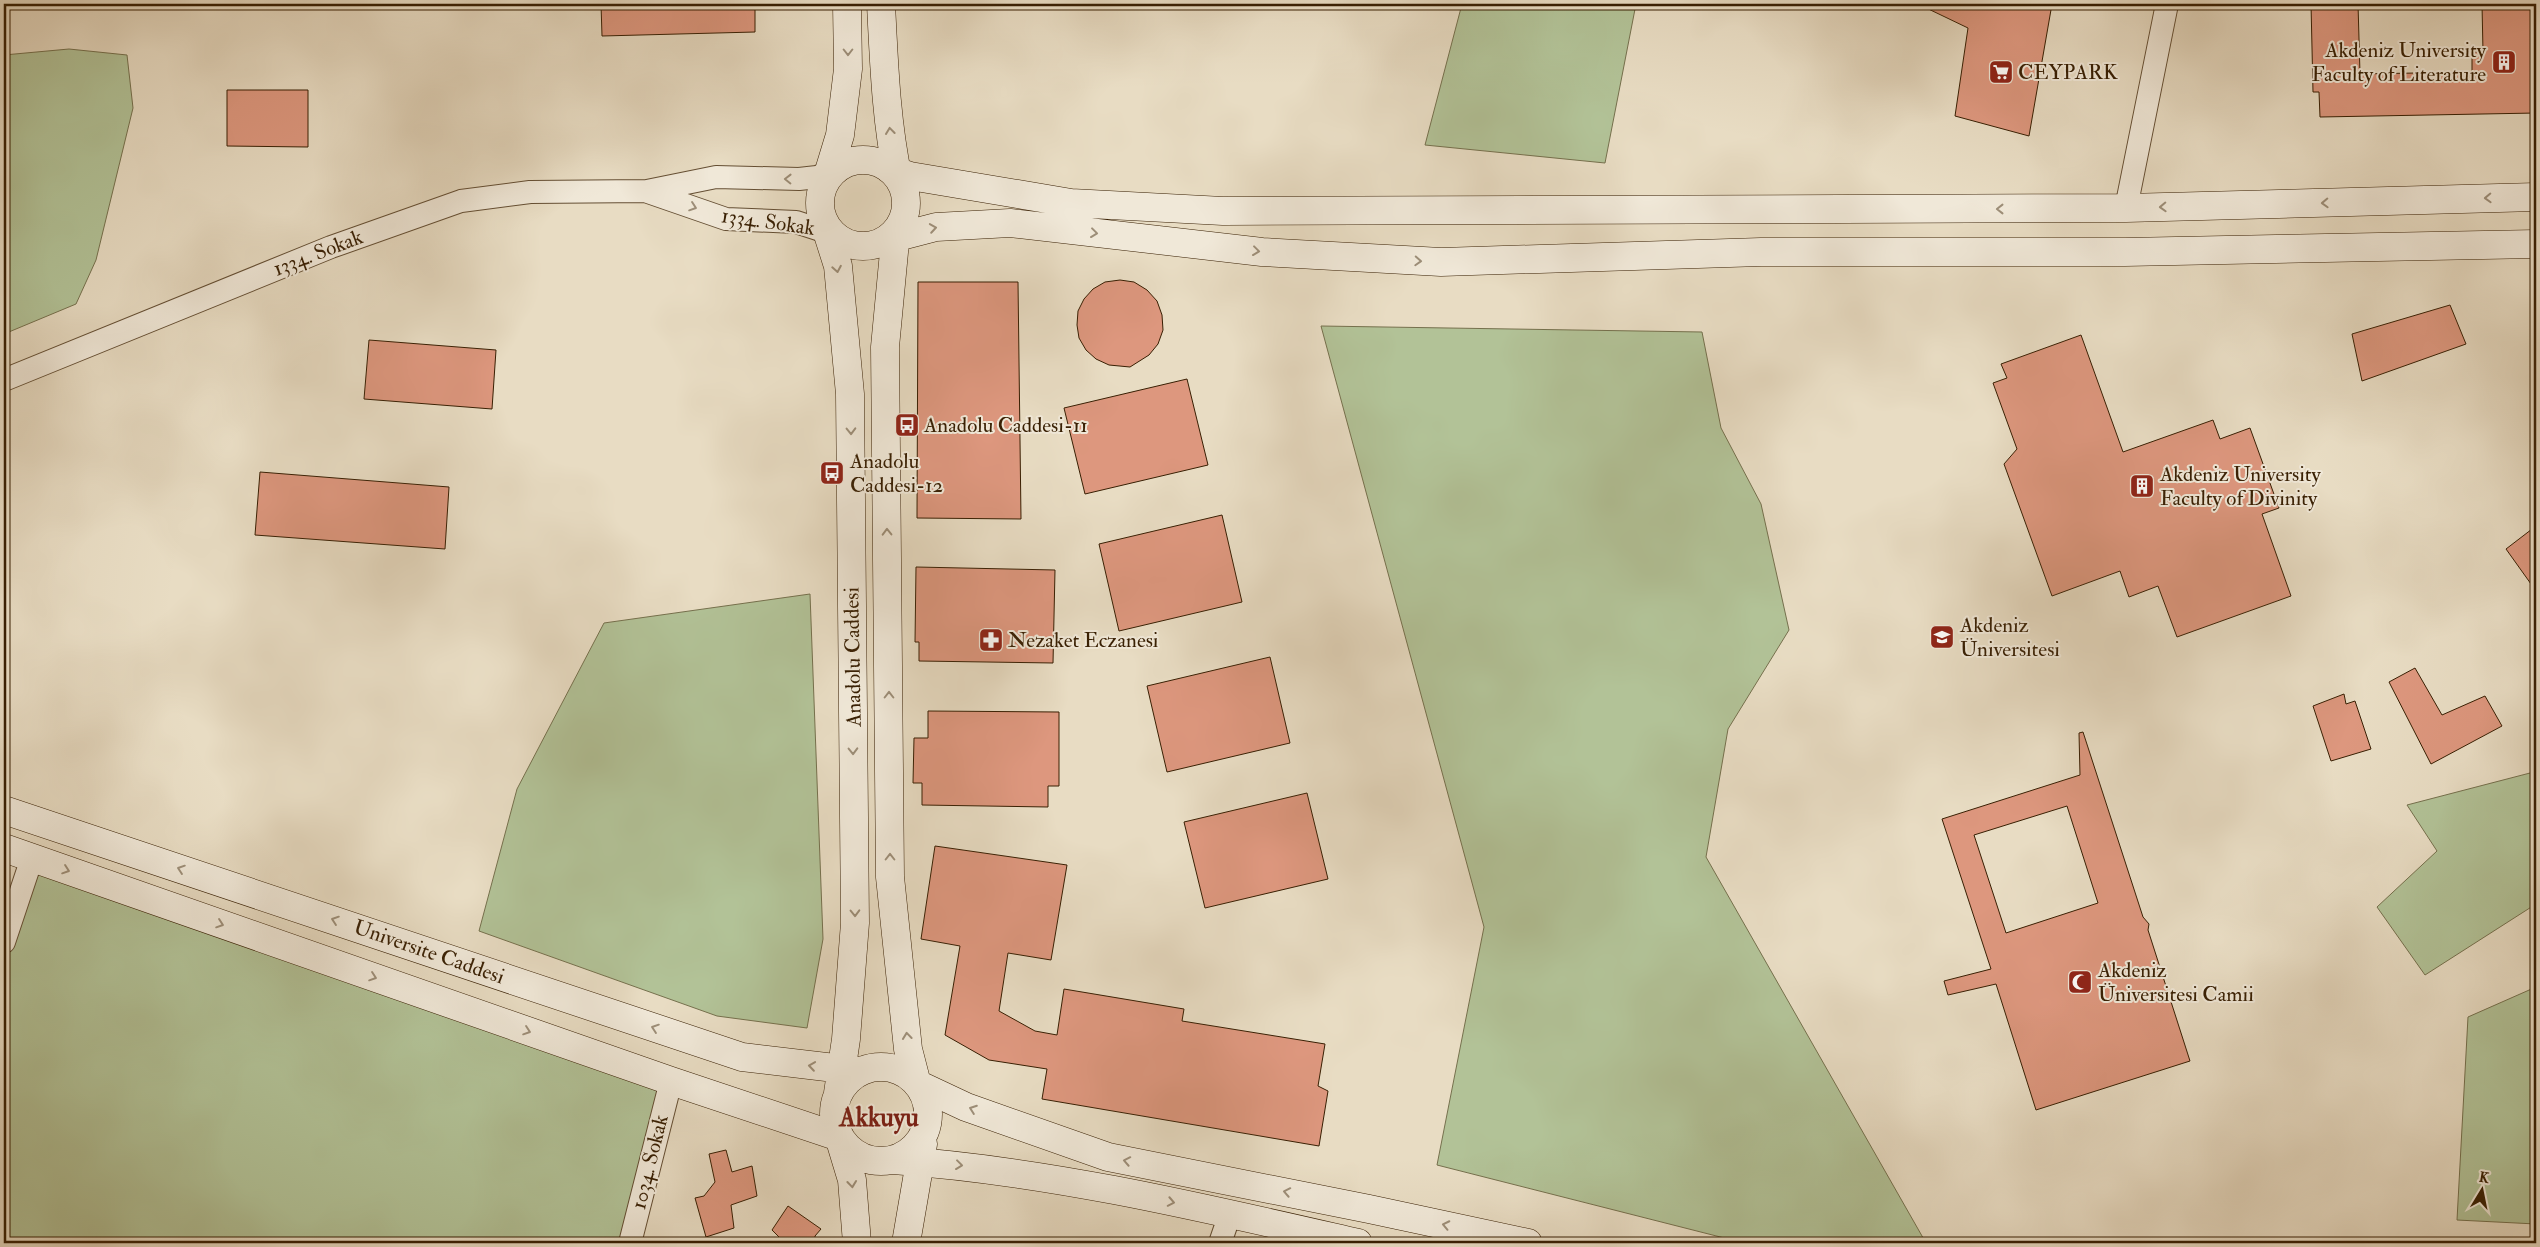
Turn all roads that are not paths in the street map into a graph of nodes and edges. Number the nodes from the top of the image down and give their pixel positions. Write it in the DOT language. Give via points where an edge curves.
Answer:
graph roads {
  1 [pos="847,4"];
  2 [pos="881,4"];
  3 [pos="2167,4"];
  4 [pos="894,173"];
  5 [pos="830,174"];
  6 [pos="647,191"];
  7 [pos="2536,197"];
  8 [pos="2126,208"];
  9 [pos="828,229"];
  10 [pos="892,236"];
  11 [pos="2536,244"];
  12 [pos="4,380"];
  13 [pos="4,810"];
  14 [pos="4,848"];
  15 [pos="32,858"];
  16 [pos="4,942"];
  17 [pos="847,1078"];
  18 [pos="671,1081"];
  19 [pos="917,1084"];
  20 [pos="840,1137"];
  21 [pos="906,1161"];
  22 [pos="1230,1214"];
  23 [pos="630,1243"];
  24 [pos="856,1243"];
  25 [pos="906,1243"];
  26 [pos="1220,1243"];
  27 [pos="1358,1243"];
  28 [pos="1528,1243"];
  1 -- 5 [label="street, one-way" via="848,69 840,135"];
  4 -- 2 [label="street, one-way"];
  3 -- 8 [label="street"];
  4 -- 5 [label="street" via="876,162 862,160 848,163"];
  8 -- 4 [label="street, one-way" via="1223,212 1071,203"];
  4 -- 10 [label="street" via="905,191 906,205 904,219"];
  5 -- 6 [label="street, 1334. Sokak, one-way" via="799,179 716,177"];
  5 -- 9 [label="street" via="821,194 820,208"];
  6 -- 9 [label="street, 1334. Sokak, one-way" via="726,219 796,222"];
  6 -- 12 [label="street, 1334. Sokak" via="530,192 461,200 331,247"];
  7 -- 8 [label="street, one-way"];
  9 -- 10 [label="street" via="844,242 858,246 873,245"];
  9 -- 17 [label="street, Anadolu Caddesi, one-way" via="838,266 850,394 855,923"];
  10 -- 11 [label="street, one-way" via="936,227 1010,223 1262,252 1441,262 1761,252 2125,252"];
  19 -- 10 [label="street, Anadolu Caddesi, one-way" via="908,1049 890,876 885,347"];
  17 -- 13 [label="street, Universite Caddesi, one-way" via="742,1057"];
  14 -- 15 [label="street, Universite Caddesi"];
  15 -- 16 [label="street"];
  15 -- 18 [label="street, Universite Caddesi, one-way"];
  17 -- 19 [label="street" via="875,1067 891,1068 906,1074"];
  17 -- 20 [label="street" via="834,1107 834,1123"];
  18 -- 20 [label="street, Universite Caddesi"];
  18 -- 23 [label="street, 1034. Sokak"];
  19 -- 21 [label="street" via="925,1098 928,1113 926,1129"];
  28 -- 19 [label="street, one-way" via="1108,1157 966,1107"];
  20 -- 21 [label="street" via="849,1149 862,1157 877,1161"];
  20 -- 24 [label="street, one-way" via="852,1180"];
  21 -- 22 [label="street, one-way" via="1043,1176"];
  21 -- 25 [label="street"];
  22 -- 26 [label="street"];
  22 -- 27 [label="street"];
}
